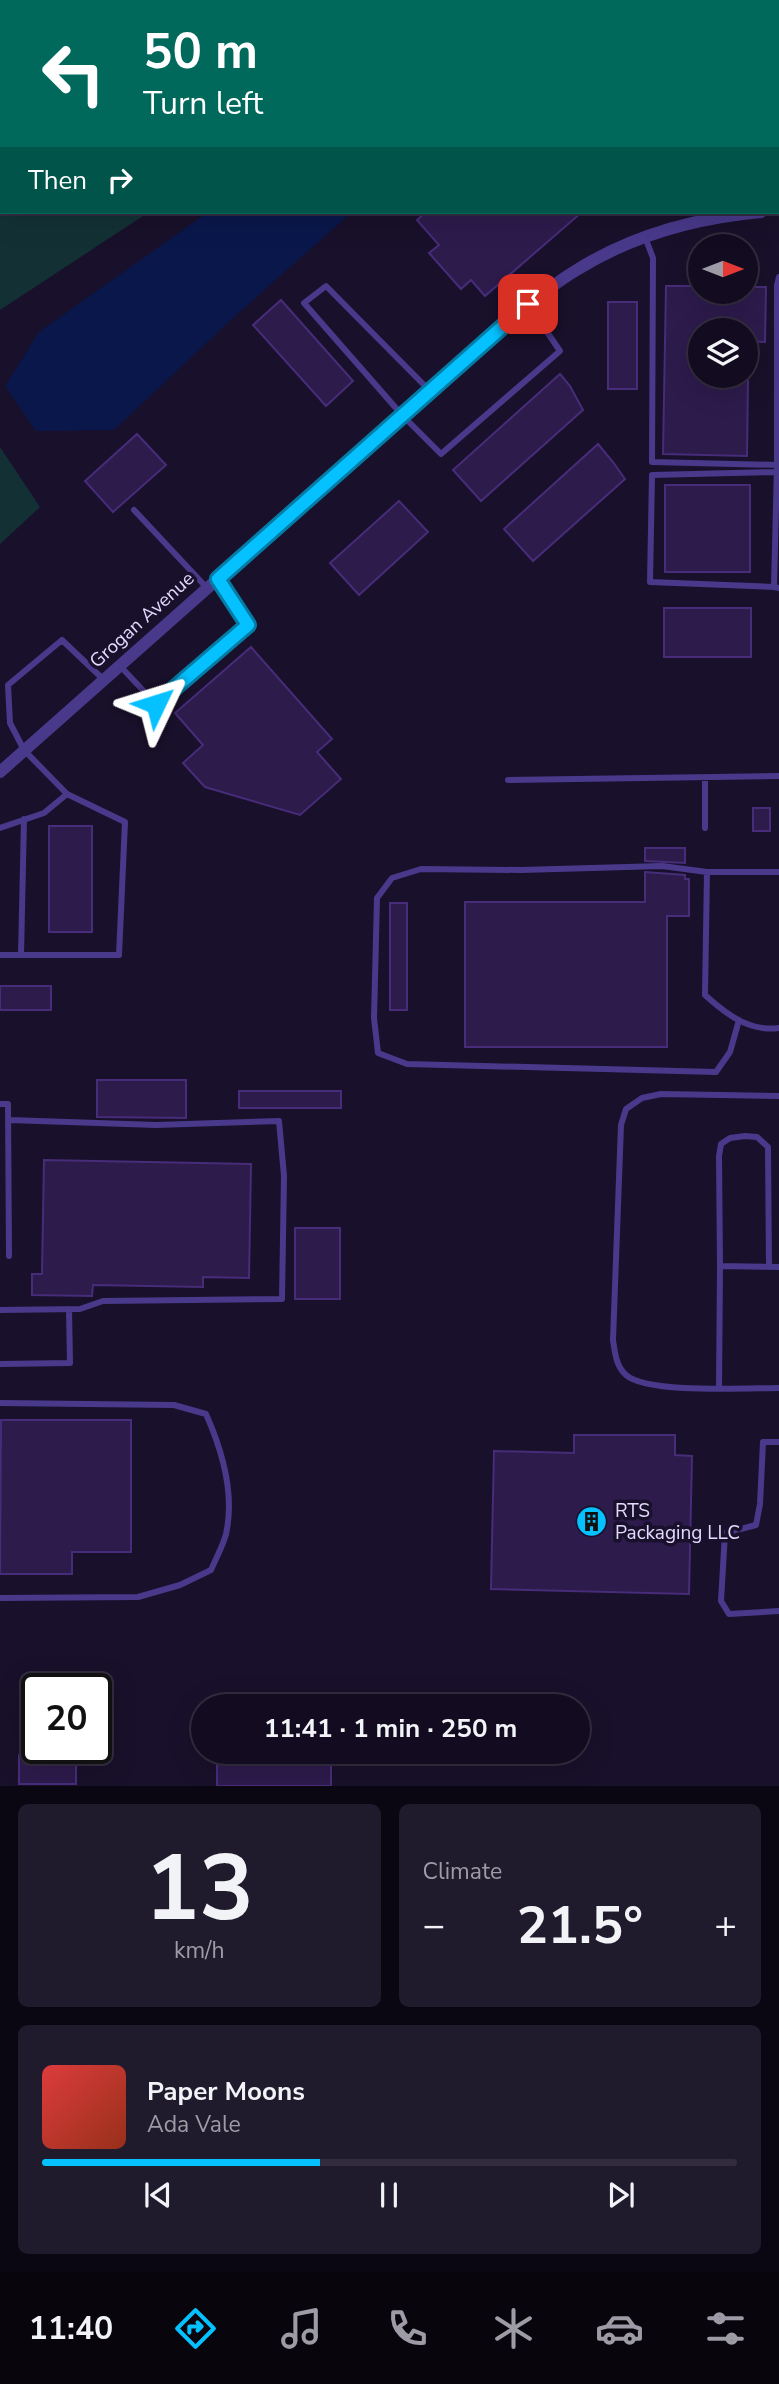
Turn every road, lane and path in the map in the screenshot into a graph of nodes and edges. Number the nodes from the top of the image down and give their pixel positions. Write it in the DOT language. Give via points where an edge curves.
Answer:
graph roads {
  1 [pos="741,214"];
  2 [pos="645,237"];
  3 [pos="779,276"];
  4 [pos="528,304"];
  5 [pos="430,391"];
  6 [pos="402,415"];
  7 [pos="778,467"];
  8 [pos="134,510"];
  9 [pos="218,579"];
  10 [pos="776,587"];
  11 [pos="207,588"];
  12 [pos="120,666"];
  13 [pos="104,680"];
  14 [pos="24,750"];
  15 [pos="0,772"];
  16 [pos="779,776"];
  17 [pos="705,778"];
  18 [pos="509,780"];
  19 [pos="67,794"];
  20 [pos="24,819"];
  21 [pos="0,828"];
  22 [pos="705,828"];
  23 [pos="707,872"];
  24 [pos="779,872"];
  25 [pos="0,955"];
  26 [pos="21,955"];
  27 [pos="738,1020"];
  28 [pos="779,1028"];
  29 [pos="779,1096"];
  30 [pos="0,1104"];
  31 [pos="9,1120"];
  32 [pos="9,1256"];
  33 [pos="720,1266"];
  34 [pos="769,1267"];
  35 [pos="779,1267"];
  36 [pos="69,1309"];
  37 [pos="0,1310"];
  38 [pos="0,1364"];
  39 [pos="719,1388"];
  40 [pos="779,1388"];
  41 [pos="0,1403"];
  42 [pos="779,1442"];
  43 [pos="0,1598"];
  44 [pos="779,1611"];
  1 -- 2 [label="street, Grogan Avenue" via="678,225"];
  2 -- 4 [label="street, Grogan Avenue" via="575,271"];
  2 -- 7 [label="lane" via="653,258 652,462"];
  3 -- 7 [label="lane"];
  4 -- 5 [label="street, Grogan Avenue"];
  4 -- 6 [label="lane" via="560,351 441,454"];
  5 -- 6 [label="street, Grogan Avenue"];
  5 -- 6 [label="lane" via="326,286 304,303"];
  6 -- 9 [label="street, Grogan Avenue"];
  7 -- 10 [label="lane"];
  7 -- 10 [label="lane" via="652,475 650,582"];
  8 -- 11 [label="lane"];
  9 -- 11 [label="street, Grogan Avenue"];
  9 -- 12 [label="lane" via="248,625 156,704"];
  11 -- 12 [label="street, Grogan Avenue"];
  12 -- 13 [label="street, Grogan Avenue"];
  13 -- 14 [label="street, Grogan Avenue"];
  13 -- 14 [label="lane" via="62,640 8,685 10,723"];
  14 -- 15 [label="street, Grogan Avenue"];
  14 -- 19 [label="lane"];
  16 -- 17 [label="lane"];
  17 -- 18 [label="lane"];
  17 -- 22 [label="lane"];
  19 -- 20 [label="lane" via="44,813"];
  19 -- 26 [label="lane" via="125,822 119,955"];
  20 -- 21 [label="lane"];
  20 -- 26 [label="lane"];
  23 -- 24 [label="lane"];
  23 -- 27 [label="lane" via="705,995"];
  23 -- 27 [label="lane" via="662,866 421,869 393,877 377,898 374,1018 379,1053 407,1064 716,1072 730,1052"];
  25 -- 26 [label="lane"];
  27 -- 28 [label="lane" via="755,1027"];
  29 -- 39 [label="lane" via="661,1094 642,1098 626,1109 621,1125 613,1340 617,1361 627,1376 646,1385"];
  30 -- 31 [label="lane" via="8,1104"];
  31 -- 32 [label="lane"];
  31 -- 36 [label="lane" via="156,1125 279,1121 284,1176 282,1299 103,1301"];
  33 -- 34 [label="lane"];
  33 -- 34 [label="lane" via="721,1144 745,1136 768,1147"];
  33 -- 39 [label="lane"];
  34 -- 35 [label="lane"];
  36 -- 37 [label="lane"];
  36 -- 38 [label="lane" via="71,1363"];
  39 -- 40 [label="lane"];
  41 -- 43 [label="lane" via="174,1405 206,1414 220,1445 229,1496 226,1534 211,1570 180,1585 138,1597"];
  42 -- 44 [label="lane" via="763,1442 756,1525 724,1532 721,1601 729,1614"];
}
